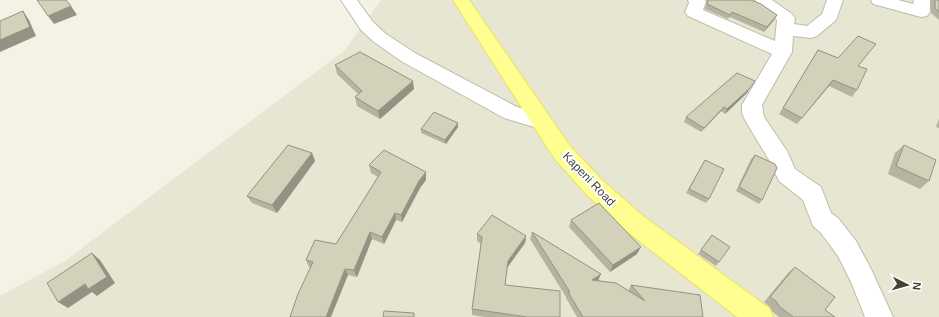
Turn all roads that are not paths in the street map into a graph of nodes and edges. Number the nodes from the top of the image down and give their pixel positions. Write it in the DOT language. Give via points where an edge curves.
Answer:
graph roads {
  1 [pos="349,0"];
  2 [pos="461,0"];
  3 [pos="696,0"];
  4 [pos="764,0"];
  5 [pos="835,0"];
  6 [pos="879,0"];
  7 [pos="922,0"];
  8 [pos="785,29"];
  9 [pos="783,52"];
  10 [pos="541,121"];
  11 [pos="759,317"];
  12 [pos="879,317"];
  1 -- 10 [label="street" via="367,26 408,57 495,106"];
  2 -- 10 [label="main road, Kapeni Road"];
  3 -- 9 [label="street" via="698,2 694,12"];
  4 -- 8 [label="street" via="763,2 786,18"];
  5 -- 8 [label="street" via="830,16 811,32"];
  6 -- 7 [label="street" via="921,12"];
  8 -- 9 [label="street"];
  9 -- 12 [label="street" via="752,105 752,113 787,175 814,194 821,219 828,222 852,256"];
  10 -- 11 [label="main road, Kapeni Road" via="562,152 594,187 634,223"];
}
